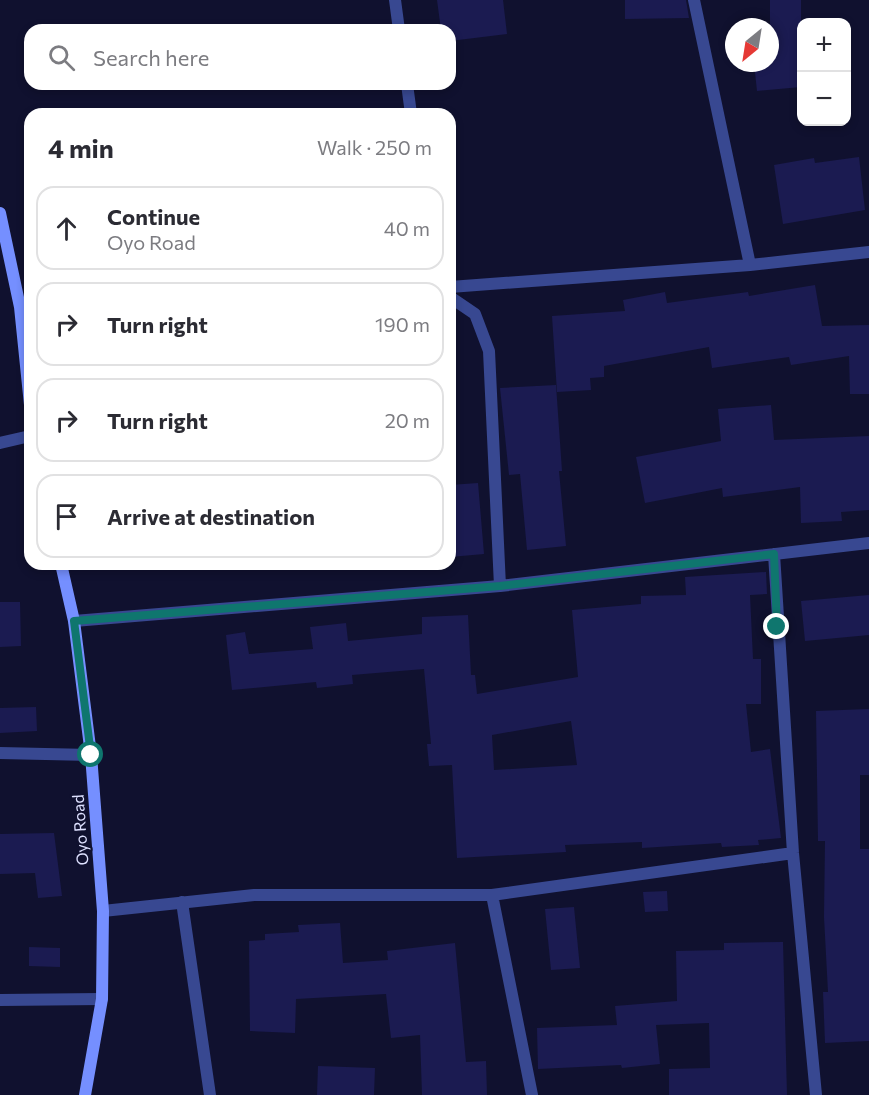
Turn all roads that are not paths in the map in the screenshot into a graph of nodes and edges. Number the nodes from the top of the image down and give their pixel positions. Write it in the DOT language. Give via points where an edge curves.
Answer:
graph roads {
  1 [pos="395,0"];
  2 [pos="694,0"];
  3 [pos="398,24"];
  4 [pos="408,90"];
  5 [pos="410,108"];
  6 [pos="0,213"];
  7 [pos="869,252"];
  8 [pos="750,265"];
  9 [pos="456,286"];
  10 [pos="456,301"];
  11 [pos="24,303"];
  12 [pos="24,437"];
  13 [pos="0,443"];
  14 [pos="869,543"];
  15 [pos="774,554"];
  16 [pos="62,570"];
  17 [pos="500,586"];
  18 [pos="74,621"];
  19 [pos="0,753"];
  20 [pos="91,755"];
  21 [pos="793,853"];
  22 [pos="492,895"];
  23 [pos="182,903"];
  24 [pos="103,911"];
  25 [pos="102,999"];
  26 [pos="0,1000"];
  27 [pos="85,1095"];
  28 [pos="210,1095"];
  29 [pos="532,1095"];
  30 [pos="816,1095"];
  1 -- 3 [label="street"];
  2 -- 8 [label="street"];
  4 -- 5 [label="street"];
  6 -- 11 [label="street"];
  7 -- 8 [label="street"];
  8 -- 9 [label="street"];
  10 -- 17 [label="street" via="475,314 489,351"];
  12 -- 13 [label="street"];
  14 -- 15 [label="street"];
  15 -- 17 [label="street"];
  15 -- 21 [label="street"];
  16 -- 18 [label="street, Oyo Road"];
  17 -- 18 [label="street"];
  18 -- 20 [label="street, Oyo Road"];
  19 -- 20 [label="street"];
  20 -- 24 [label="street, Oyo Road"];
  21 -- 22 [label="street"];
  21 -- 30 [label="street"];
  22 -- 23 [label="street" via="254,895"];
  22 -- 29 [label="street"];
  23 -- 24 [label="street"];
  23 -- 28 [label="street"];
  24 -- 25 [label="street, Oyo Road"];
  25 -- 26 [label="street"];
  25 -- 27 [label="street, Oyo Road"];
}
